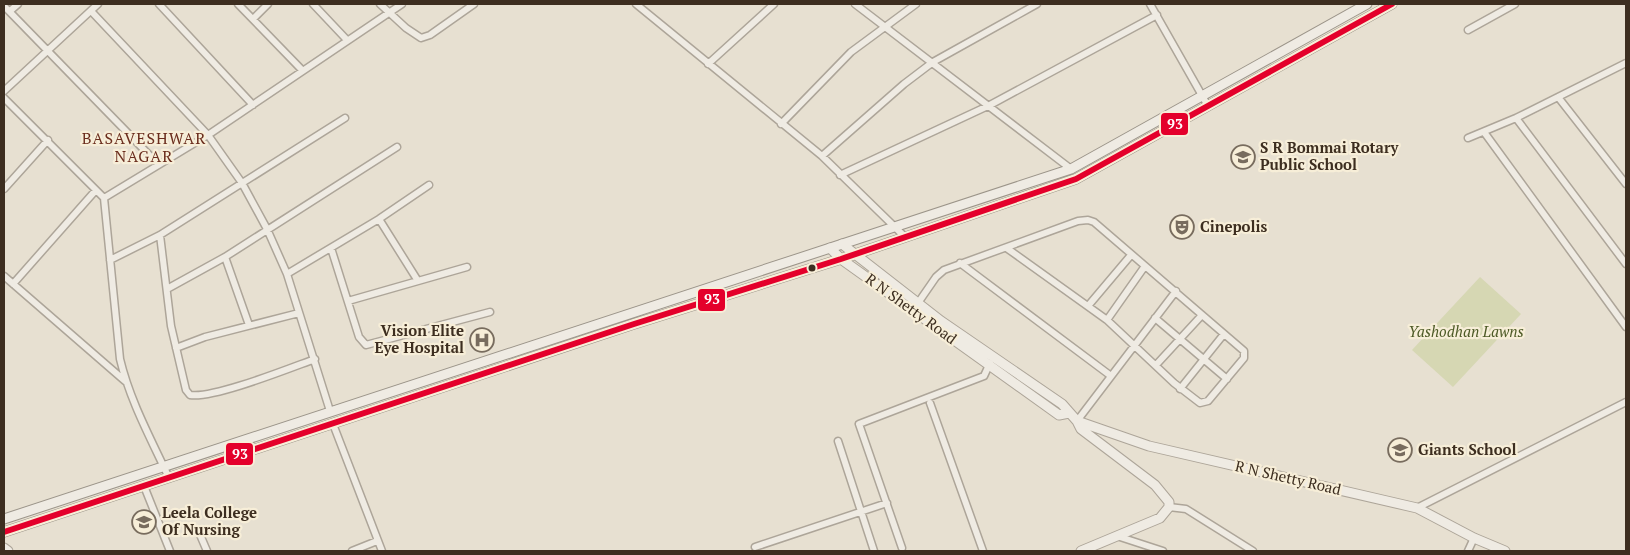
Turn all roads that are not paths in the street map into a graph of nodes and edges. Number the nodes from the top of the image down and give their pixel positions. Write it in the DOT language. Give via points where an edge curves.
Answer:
graph roads {
  1 [pos="18,4"];
  2 [pos="98,4"];
  3 [pos="160,4"];
  4 [pos="238,4"];
  5 [pos="268,4"];
  6 [pos="313,4"];
  7 [pos="380,4"];
  8 [pos="402,4"];
  9 [pos="474,4"];
  10 [pos="636,4"];
  11 [pos="774,4"];
  12 [pos="855,4"];
  13 [pos="916,4"];
  14 [pos="1037,4"];
  15 [pos="1150,4"];
  16 [pos="1367,4"];
  17 [pos="1392,4"];
  18 [pos="1514,4"];
  19 [pos="4,6"];
  20 [pos="91,11"];
  21 [pos="10,12"];
  22 [pos="389,13"];
  23 [pos="1157,15"];
  24 [pos="254,18"];
  25 [pos="883,27"];
  26 [pos="1468,30"];
  27 [pos="347,40"];
  28 [pos="46,51"];
  29 [pos="933,62"];
  30 [pos="1626,63"];
  31 [pos="708,64"];
  32 [pos="302,70"];
  33 [pos="4,91"];
  34 [pos="1204,95"];
  35 [pos="1558,97"];
  36 [pos="4,98"];
  37 [pos="253,105"];
  38 [pos="990,105"];
  39 [pos="1208,106"];
  40 [pos="345,118"];
  41 [pos="1516,118"];
  42 [pos="781,124"];
  43 [pos="1484,132"];
  44 [pos="208,135"];
  45 [pos="1468,138"];
  46 [pos="48,140"];
  47 [pos="397,147"];
  48 [pos="822,156"];
  49 [pos="158,164"];
  50 [pos="1071,169"];
  51 [pos="1623,174"];
  52 [pos="840,175"];
  53 [pos="242,183"];
  54 [pos="1626,184"];
  55 [pos="429,185"];
  56 [pos="4,188"];
  57 [pos="96,190"];
  58 [pos="104,198"];
  59 [pos="379,219"];
  60 [pos="894,227"];
  61 [pos="267,229"];
  62 [pos="160,235"];
  63 [pos="904,236"];
  64 [pos="842,244"];
  65 [pos="331,248"];
  66 [pos="830,248"];
  67 [pos="1008,248"];
  68 [pos="853,254"];
  69 [pos="1131,255"];
  70 [pos="225,257"];
  71 [pos="841,259"];
  72 [pos="110,260"];
  73 [pos="960,263"];
  74 [pos="1626,264"];
  75 [pos="1145,266"];
  76 [pos="467,267"];
  77 [pos="288,274"];
  78 [pos="4,276"];
  79 [pos="418,282"];
  80 [pos="13,284"];
  81 [pos="167,289"];
  82 [pos="1176,291"];
  83 [pos="906,300"];
  84 [pos="348,302"];
  85 [pos="918,303"];
  86 [pos="1088,306"];
  87 [pos="490,312"];
  88 [pos="299,313"];
  89 [pos="1202,316"];
  90 [pos="1155,318"];
  91 [pos="1107,320"];
  92 [pos="1625,324"];
  93 [pos="249,325"];
  94 [pos="1224,334"];
  95 [pos="1180,339"];
  96 [pos="1133,345"];
  97 [pos="176,348"];
  98 [pos="315,359"];
  99 [pos="1204,359"];
  100 [pos="991,362"];
  101 [pos="1156,365"];
  102 [pos="1111,376"];
  103 [pos="1227,379"];
  104 [pos="125,380"];
  105 [pos="1180,389"];
  106 [pos="1626,402"];
  107 [pos="930,403"];
  108 [pos="330,411"];
  109 [pos="1077,421"];
  110 [pos="333,424"];
  111 [pos="838,441"];
  112 [pos="164,467"];
  113 [pos="170,478"];
  114 [pos="144,486"];
  115 [pos="886,503"];
  116 [pos="1169,507"];
  117 [pos="1417,508"];
  118 [pos="861,512"];
  119 [pos="4,519"];
  120 [pos="198,530"];
  121 [pos="4,532"];
  122 [pos="1117,536"];
  123 [pos="1474,538"];
  124 [pos="376,540"];
  125 [pos="756,547"];
  126 [pos="4,548"];
  127 [pos="902,548"];
  128 [pos="1150,549"];
  129 [pos="8,551"];
  130 [pos="170,551"];
  131 [pos="207,551"];
  132 [pos="352,551"];
  133 [pos="382,551"];
  134 [pos="874,551"];
  135 [pos="983,551"];
  136 [pos="1081,551"];
  137 [pos="1163,551"];
  138 [pos="1254,551"];
  139 [pos="1468,551"];
  140 [pos="1505,551"];
  1 -- 21 [label="street"];
  2 -- 20 [label="street"];
  3 -- 37 [label="street"];
  4 -- 24 [label="street"];
  5 -- 24 [label="street"];
  6 -- 27 [label="street"];
  7 -- 22 [label="street"];
  8 -- 22 [label="street"];
  9 -- 22 [label="street" via="421,38"];
  10 -- 31 [label="street"];
  11 -- 31 [label="street"];
  12 -- 25 [label="street"];
  13 -- 25 [label="street"];
  14 -- 29 [label="street"];
  15 -- 23 [label="street"];
  16 -- 34 [label="main road"];
  17 -- 39 [label="main road"];
  18 -- 26 [label="street"];
  19 -- 21 [label="street"];
  20 -- 28 [label="street"];
  20 -- 44 [label="street"];
  21 -- 28 [label="street"];
  22 -- 27 [label="street"];
  23 -- 34 [label="street"];
  23 -- 38 [label="street"];
  24 -- 32 [label="street"];
  25 -- 29 [label="street"];
  25 -- 42 [label="street" via="851,52"];
  27 -- 32 [label="street"];
  28 -- 33 [label="street"];
  28 -- 49 [label="street"];
  29 -- 38 [label="street"];
  29 -- 48 [label="street"];
  30 -- 35 [label="street"];
  31 -- 42 [label="street"];
  32 -- 37 [label="street"];
  34 -- 39 [label="street"];
  34 -- 50 [label="main road"];
  35 -- 41 [label="street"];
  35 -- 51 [label="street"];
  36 -- 46 [label="street"];
  37 -- 44 [label="street"];
  38 -- 50 [label="street"];
  38 -- 52 [label="street"];
  39 -- 63 [label="main road" via="1076,179"];
  40 -- 53 [label="street"];
  41 -- 43 [label="street"];
  41 -- 74 [label="street"];
  42 -- 48 [label="street"];
  43 -- 45 [label="street"];
  43 -- 92 [label="street"];
  44 -- 49 [label="street"];
  44 -- 53 [label="street"];
  46 -- 56 [label="street"];
  46 -- 57 [label="street"];
  47 -- 61 [label="street"];
  48 -- 52 [label="street"];
  49 -- 58 [label="street"];
  50 -- 60 [label="main road"];
  51 -- 54 [label="street"];
  52 -- 60 [label="street"];
  53 -- 61 [label="street"];
  53 -- 62 [label="street"];
  55 -- 59 [label="street"];
  57 -- 58 [label="street"];
  57 -- 80 [label="street"];
  58 -- 72 [label="street"];
  59 -- 65 [label="street"];
  59 -- 79 [label="street"];
  60 -- 63 [label="street"];
  60 -- 64 [label="main road"];
  61 -- 70 [label="street"];
  61 -- 77 [label="street"];
  62 -- 72 [label="street"];
  62 -- 81 [label="street"];
  63 -- 68 [label="main road"];
  64 -- 66 [label="main road"];
  64 -- 68 [label="main road, R N Shetty Road"];
  65 -- 77 [label="street"];
  65 -- 84 [label="street"];
  66 -- 71 [label="main road, R N Shetty Road"];
  66 -- 108 [label="main road"];
  67 -- 69 [label="street" via="1088,220"];
  67 -- 73 [label="street"];
  67 -- 86 [label="street"];
  68 -- 71 [label="main road"];
  68 -- 83 [label="main road, R N Shetty Road"];
  69 -- 75 [label="street"];
  69 -- 86 [label="street"];
  70 -- 81 [label="street"];
  70 -- 93 [label="street"];
  71 -- 83 [label="main road, R N Shetty Road"];
  71 -- 110 [label="main road"];
  72 -- 104 [label="street"];
  73 -- 85 [label="street" via="940,273"];
  73 -- 102 [label="street"];
  75 -- 82 [label="street"];
  75 -- 91 [label="street"];
  76 -- 79 [label="street"];
  77 -- 88 [label="street"];
  78 -- 80 [label="street"];
  79 -- 84 [label="street"];
  80 -- 104 [label="street"];
  81 -- 97 [label="street"];
  82 -- 89 [label="street"];
  82 -- 90 [label="street"];
  83 -- 85 [label="main road, R N Shetty Road"];
  83 -- 100 [label="main road, R N Shetty Road"];
  84 -- 87 [label="street" via="359,337 366,345"];
  85 -- 100 [label="main road, R N Shetty Road"];
  86 -- 91 [label="street"];
  88 -- 93 [label="street"];
  88 -- 98 [label="street"];
  89 -- 94 [label="street"];
  89 -- 95 [label="street"];
  90 -- 95 [label="street"];
  90 -- 96 [label="street"];
  91 -- 96 [label="street"];
  93 -- 97 [label="street"];
  94 -- 99 [label="street"];
  94 -- 103 [label="street" via="1246,354"];
  95 -- 99 [label="street"];
  95 -- 101 [label="street"];
  96 -- 101 [label="street"];
  96 -- 102 [label="street"];
  97 -- 98 [label="street" via="186,390 195,396 266,377"];
  98 -- 108 [label="street"];
  99 -- 103 [label="street"];
  99 -- 105 [label="street"];
  100 -- 109 [label="main road, R N Shetty Road" via="1059,415 1069,413"];
  100 -- 115 [label="street" via="984,376 859,424"];
  101 -- 105 [label="street"];
  102 -- 109 [label="street"];
  103 -- 105 [label="street" via="1204,404"];
  104 -- 112 [label="street"];
  106 -- 117 [label="street"];
  107 -- 135 [label="street"];
  108 -- 112 [label="main road"];
  109 -- 116 [label="main road" via="1081,429 1155,485 1166,497"];
  109 -- 117 [label="main road, R N Shetty Road" via="1149,446"];
  110 -- 113 [label="main road"];
  110 -- 124 [label="street"];
  111 -- 118 [label="street"];
  112 -- 113 [label="street"];
  112 -- 119 [label="main road"];
  113 -- 114 [label="main road"];
  114 -- 121 [label="main road"];
  114 -- 130 [label="street"];
  115 -- 118 [label="street"];
  115 -- 127 [label="street"];
  116 -- 122 [label="main road" via="1160,518"];
  116 -- 138 [label="street" via="1186,509"];
  117 -- 123 [label="main road, R N Shetty Road"];
  118 -- 125 [label="street"];
  118 -- 134 [label="street"];
  120 -- 131 [label="street"];
  122 -- 128 [label="street"];
  122 -- 136 [label="main road"];
  123 -- 139 [label="street"];
  123 -- 140 [label="main road, R N Shetty Road"];
  124 -- 132 [label="street"];
  124 -- 133 [label="street"];
  126 -- 129 [label="main road"];
  128 -- 137 [label="street"];
}
